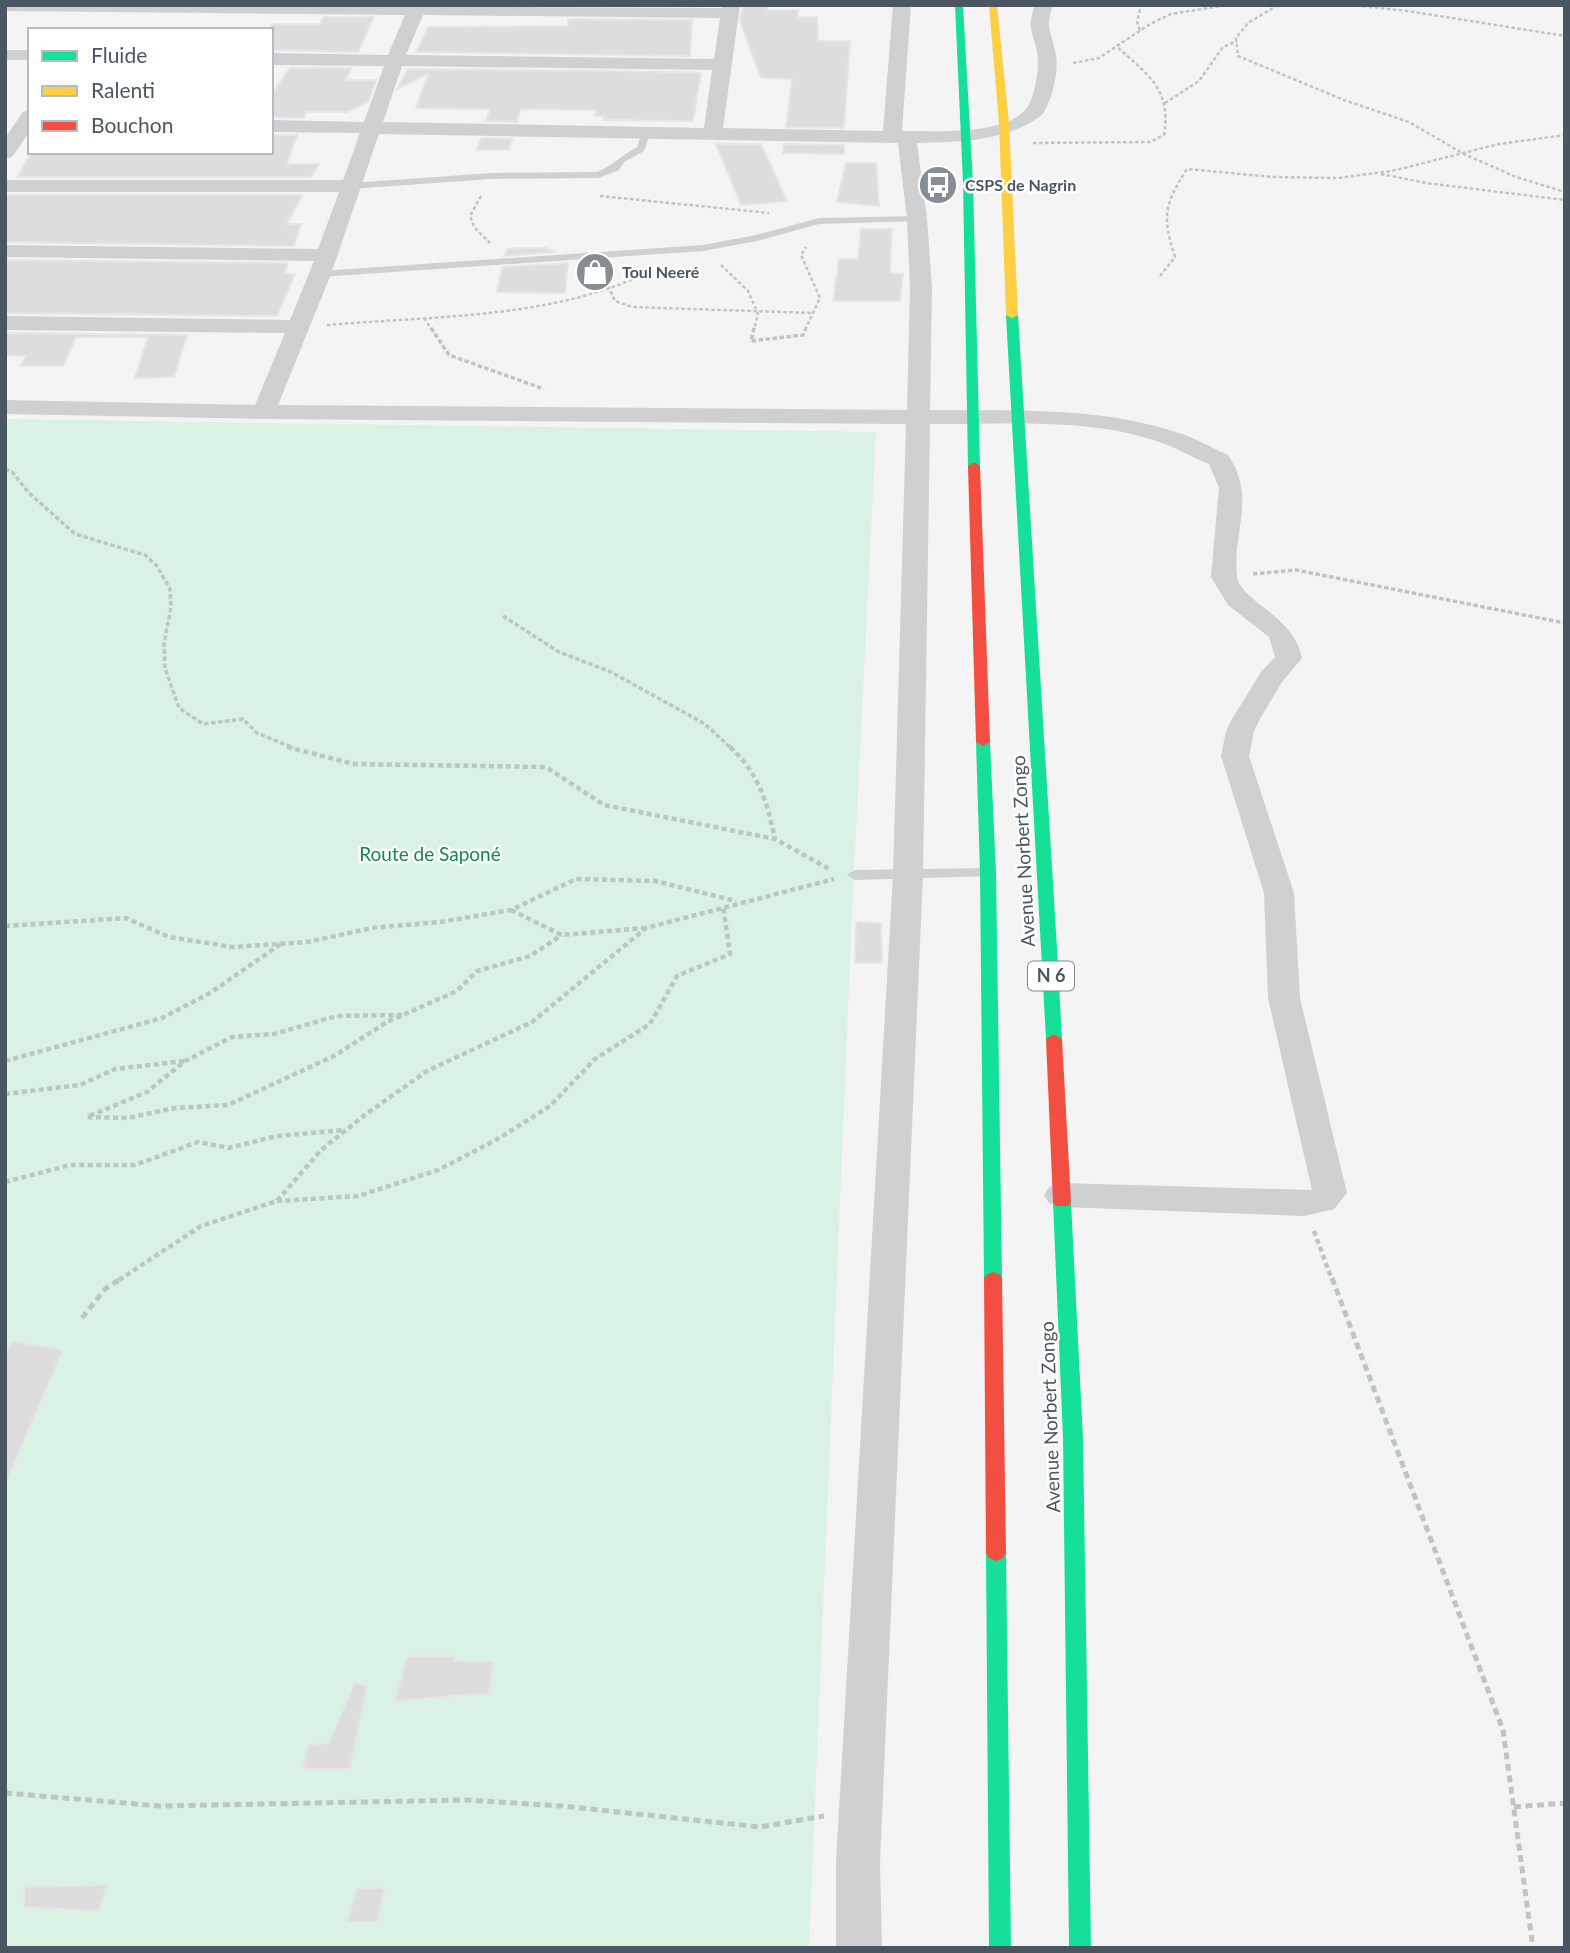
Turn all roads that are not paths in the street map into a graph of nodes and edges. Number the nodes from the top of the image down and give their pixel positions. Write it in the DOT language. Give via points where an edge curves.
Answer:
graph roads {
  1 [pos="902,5"];
  2 [pos="958,5"];
  3 [pos="993,5"];
  4 [pos="1044,5"];
  5 [pos="5,6"];
  6 [pos="104,6"];
  7 [pos="417,8"];
  8 [pos="730,9"];
  9 [pos="89,28"];
  10 [pos="5,55"];
  11 [pos="28,55"];
  12 [pos="273,59"];
  13 [pos="395,61"];
  14 [pos="721,65"];
  15 [pos="28,119"];
  16 [pos="28,120"];
  17 [pos="5,121"];
  18 [pos="273,126"];
  19 [pos="371,128"];
  20 [pos="1004,129"];
  21 [pos="646,131"];
  22 [pos="713,131"];
  23 [pos="965,134"];
  24 [pos="899,136"];
  25 [pos="5,153"];
  26 [pos="5,186"];
  27 [pos="351,186"];
  28 [pos="917,219"];
  29 [pos="5,251"];
  30 [pos="323,264"];
  31 [pos="5,323"];
  32 [pos="298,327"];
  33 [pos="5,407"];
  34 [pos="264,412"];
  35 [pos="917,416"];
  36 [pos="974,417"];
  37 [pos="1018,417"];
  38 [pos="988,873"];
  39 [pos="855,875"];
  40 [pos="908,875"];
  41 [pos="1061,1195"];
  42 [pos="859,1948"];
  43 [pos="1000,1948"];
  44 [pos="1080,1948"];
  1 -- 24 [label="street"];
  2 -- 23 [label="main road, Avenue Norbert Zongo"];
  3 -- 20 [label="main road, Avenue Norbert Zongo / N 6"];
  4 -- 20 [label="street" via="1036,24 1047,58 1035,111"];
  5 -- 6 [label="street"];
  6 -- 7 [label="street"];
  6 -- 9 [label="street"];
  7 -- 8 [label="street"];
  7 -- 13 [label="street"];
  8 -- 14 [label="street"];
  10 -- 11 [label="street"];
  12 -- 13 [label="street"];
  13 -- 14 [label="street"];
  13 -- 19 [label="street"];
  14 -- 22 [label="street"];
  15 -- 17 [label="street"];
  16 -- 25 [label="street"];
  18 -- 19 [label="street"];
  19 -- 21 [label="street"];
  19 -- 27 [label="street"];
  20 -- 23 [label="street"];
  20 -- 37 [label="main road, Avenue Norbert Zongo / N 6"];
  21 -- 22 [label="street"];
  21 -- 27 [label="lane" via="641,149 598,175 491,176"];
  22 -- 24 [label="street"];
  23 -- 24 [label="street"];
  23 -- 36 [label="main road, Avenue Norbert Zongo"];
  24 -- 28 [label="street"];
  26 -- 27 [label="street"];
  27 -- 30 [label="street"];
  28 -- 30 [label="lane" via="818,221 703,248 497,262"];
  28 -- 35 [label="street" via="921,287"];
  29 -- 30 [label="street"];
  30 -- 32 [label="street"];
  31 -- 32 [label="street"];
  32 -- 34 [label="street"];
  33 -- 34 [label="street"];
  34 -- 35 [label="street"];
  35 -- 36 [label="street"];
  35 -- 40 [label="street"];
  36 -- 37 [label="street"];
  36 -- 38 [label="main road, Avenue Norbert Zongo"];
  37 -- 41 [label="main road, Avenue Norbert Zongo / N 6" via="1046,858"];
  37 -- 41 [label="street" via="1101,422 1171,438 1219,460 1231,488 1224,577 1227,591 1282,634 1288,647 1289,658 1271,678 1240,731 1235,756 1279,893 1284,998 1330,1193 1322,1201 1304,1204"];
  38 -- 40 [label="lane"];
  38 -- 43 [label="main road, Avenue Norbert Zongo"];
  39 -- 40 [label="lane"];
  40 -- 42 [label="street" via="858,1862"];
  41 -- 44 [label="main road, Avenue Norbert Zongo / N 6" via="1073,1438"];
}
